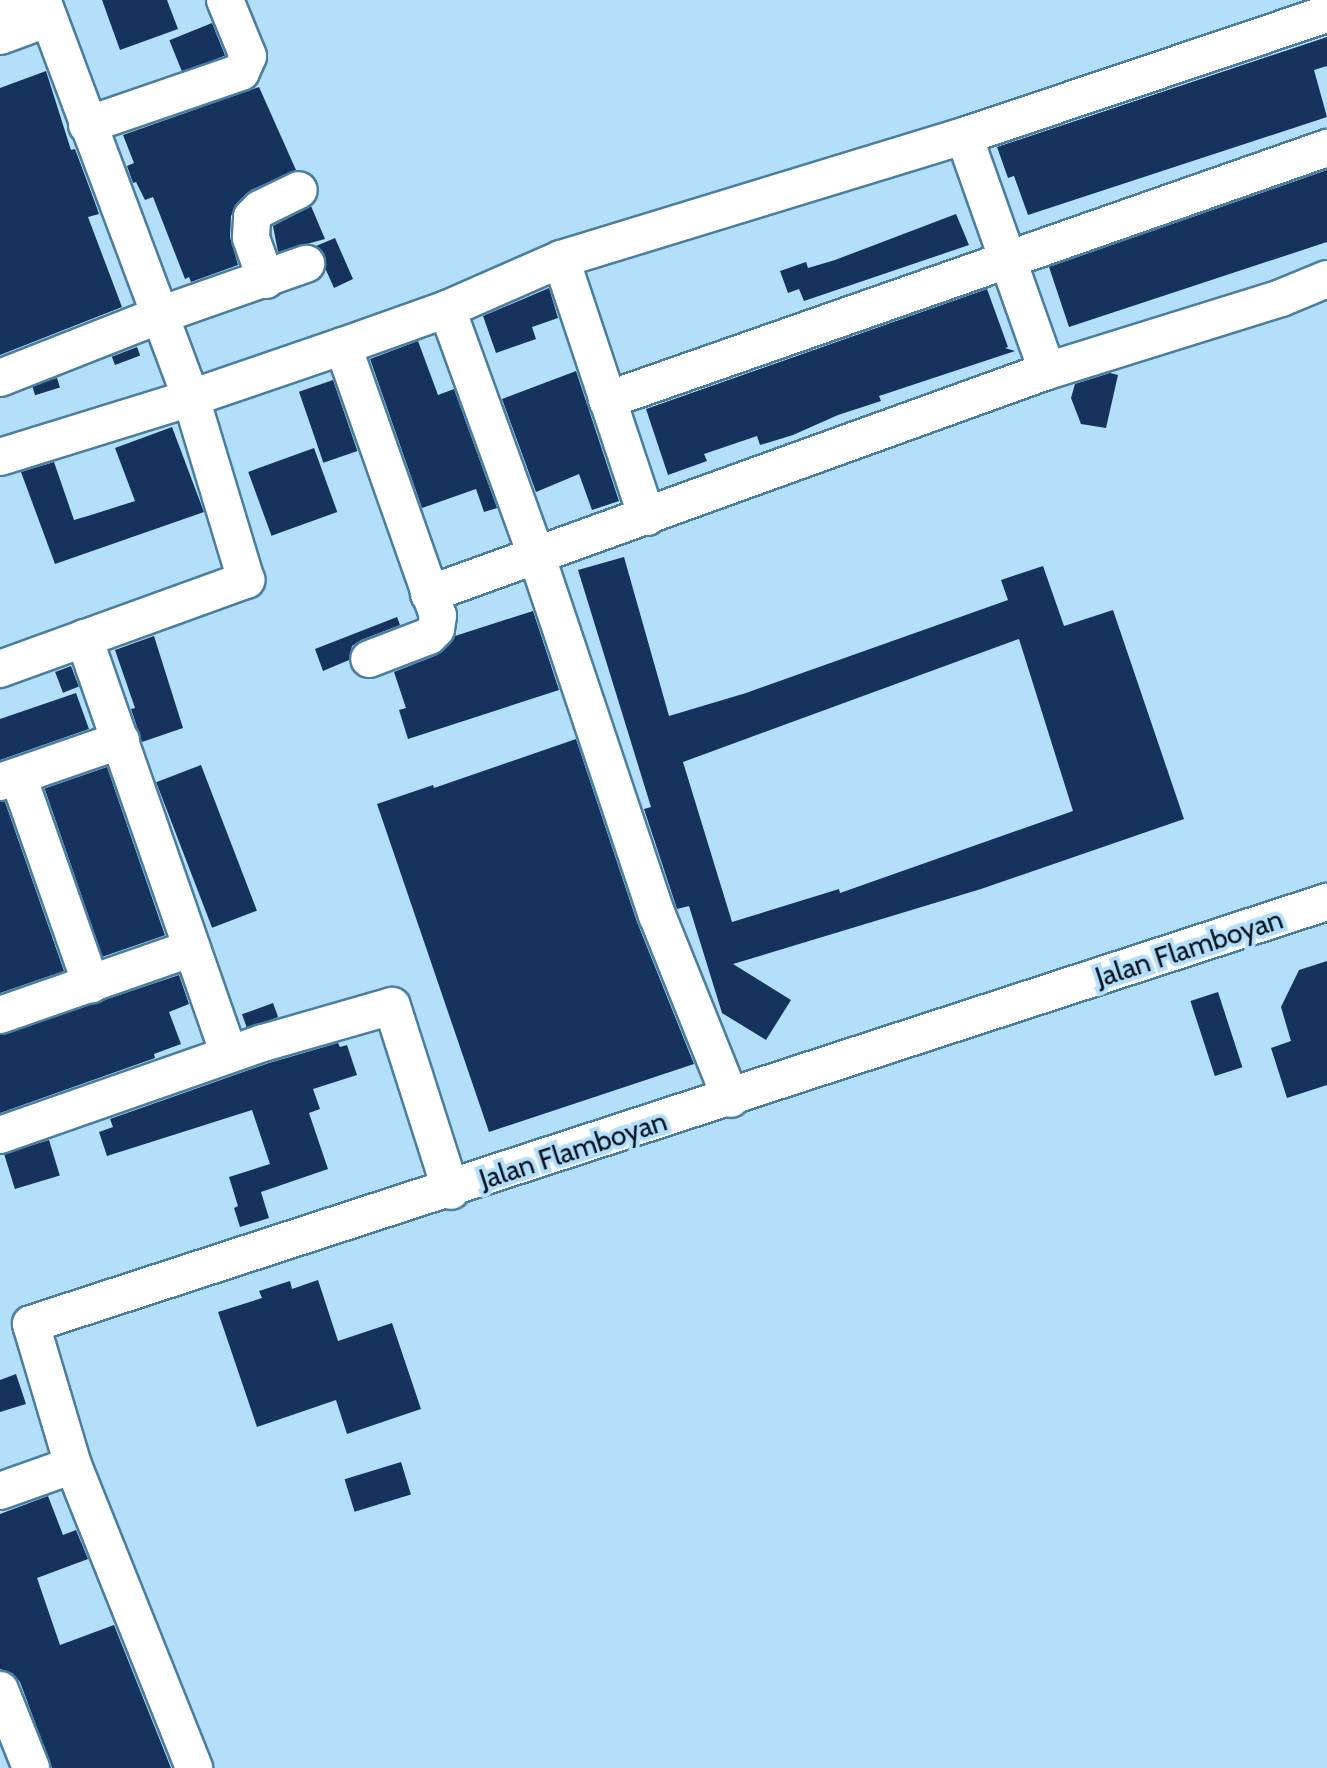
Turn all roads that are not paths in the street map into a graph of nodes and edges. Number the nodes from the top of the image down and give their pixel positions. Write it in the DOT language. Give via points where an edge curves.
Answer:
graph roads {
  1 [pos="17,0"];
  2 [pos="225,0"];
  3 [pos="0,6"];
  4 [pos="46,9"];
  5 [pos="1327,14"];
  6 [pos="0,36"];
  7 [pos="87,125"];
  8 [pos="964,136"];
  9 [pos="1327,148"];
  10 [pos="299,190"];
  11 [pos="561,259"];
  12 [pos="1008,259"];
  13 [pos="306,264"];
  14 [pos="1327,279"];
  15 [pos="266,280"];
  16 [pos="447,309"];
  17 [pos="160,315"];
  18 [pos="343,346"];
  19 [pos="1047,371"];
  20 [pos="0,378"];
  21 [pos="191,398"];
  22 [pos="607,400"];
  23 [pos="0,457"];
  24 [pos="647,517"];
  25 [pos="537,557"];
  26 [pos="429,594"];
  27 [pos="84,638"];
  28 [pos="369,659"];
  29 [pos="0,669"];
  30 [pos="121,740"];
  31 [pos="9,779"];
  32 [pos="1327,902"];
  33 [pos="192,948"];
  34 [pos="91,985"];
  35 [pos="0,1015"];
  36 [pos="229,1055"];
  37 [pos="731,1099"];
  38 [pos="0,1135"];
  39 [pos="451,1191"];
  40 [pos="73,1465"];
  41 [pos="0,1491"];
  42 [pos="0,1690"];
  43 [pos="31,1768"];
  44 [pos="194,1768"];
  1 -- 3 [label="street"];
  2 -- 7 [label="street" via="248,56 241,72"];
  4 -- 6 [label="street"];
  4 -- 7 [label="street"];
  5 -- 8 [label="street"];
  7 -- 17 [label="street"];
  8 -- 11 [label="street"];
  8 -- 12 [label="street"];
  9 -- 12 [label="street"];
  10 -- 15 [label="street" via="252,217 251,238"];
  11 -- 16 [label="street"];
  11 -- 22 [label="street"];
  12 -- 19 [label="street"];
  12 -- 22 [label="street"];
  13 -- 15 [label="street"];
  14 -- 19 [label="street"];
  15 -- 17 [label="street"];
  16 -- 18 [label="street"];
  16 -- 25 [label="street"];
  17 -- 20 [label="street"];
  17 -- 21 [label="street"];
  18 -- 21 [label="street"];
  18 -- 26 [label="street"];
  19 -- 24 [label="street"];
  21 -- 23 [label="street"];
  21 -- 27 [label="street" via="246,580"];
  22 -- 24 [label="street"];
  24 -- 25 [label="street"];
  25 -- 26 [label="street"];
  25 -- 37 [label="street" via="657,915"];
  26 -- 28 [label="street" via="438,616 436,629"];
  27 -- 29 [label="street"];
  27 -- 30 [label="street"];
  30 -- 31 [label="street"];
  30 -- 33 [label="street"];
  31 -- 34 [label="street"];
  32 -- 37 [label="street, Jalan Flamboyan"];
  33 -- 34 [label="street"];
  33 -- 36 [label="street"];
  34 -- 35 [label="street"];
  36 -- 38 [label="street"];
  36 -- 39 [label="street" via="392,1006"];
  37 -- 39 [label="street, Jalan Flamboyan"];
  39 -- 40 [label="street, Jalan Flamboyan" via="31,1324"];
  40 -- 41 [label="street"];
  40 -- 44 [label="street"];
  42 -- 43 [label="street"];
}
